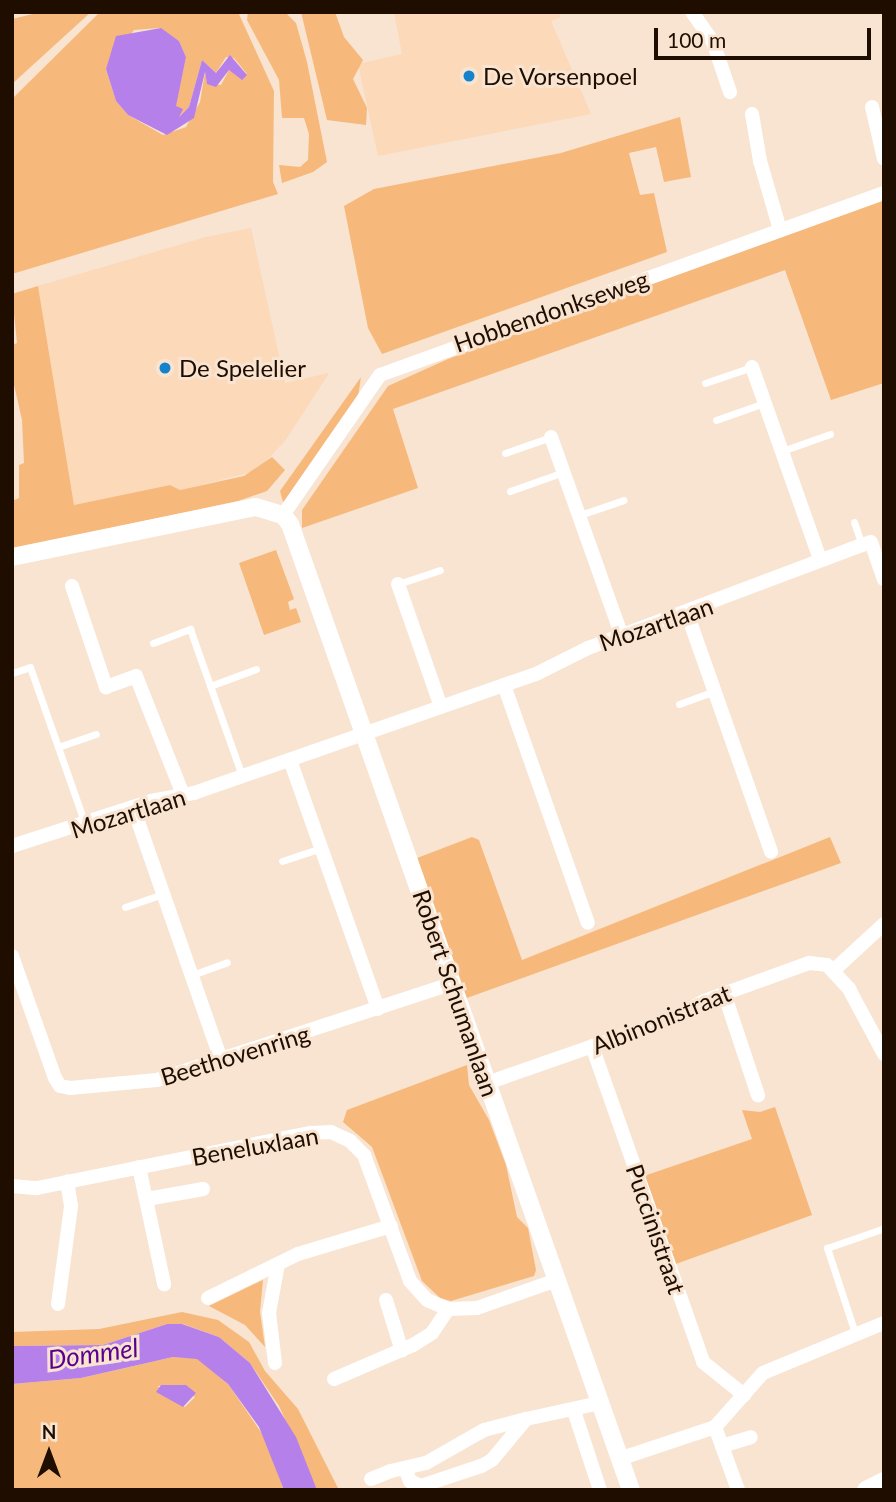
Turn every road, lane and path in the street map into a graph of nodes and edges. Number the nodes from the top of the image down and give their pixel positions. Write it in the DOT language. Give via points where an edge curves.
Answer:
graph roads {
  1 [pos="692,12"];
  2 [pos="730,92"];
  3 [pos="872,107"];
  4 [pos="752,114"];
  5 [pos="884,159"];
  6 [pos="884,193"];
  7 [pos="780,230"];
  8 [pos="752,368"];
  9 [pos="705,383"];
  10 [pos="765,402"];
  11 [pos="716,419"];
  12 [pos="830,434"];
  13 [pos="551,437"];
  14 [pos="782,452"];
  15 [pos="505,453"];
  16 [pos="564,472"];
  17 [pos="510,491"];
  18 [pos="624,500"];
  19 [pos="275,512"];
  20 [pos="580,515"];
  21 [pos="854,522"];
  22 [pos="866,543"];
  23 [pos="12,557"];
  24 [pos="820,559"];
  25 [pos="440,570"];
  26 [pos="884,579"];
  27 [pos="397,584"];
  28 [pos="72,586"];
  29 [pos="687,613"];
  30 [pos="622,636"];
  31 [pos="153,643"];
  32 [pos="256,669"];
  33 [pos="12,673"];
  34 [pos="504,685"];
  35 [pos="209,686"];
  36 [pos="714,691"];
  37 [pos="678,704"];
  38 [pos="441,706"];
  39 [pos="365,733"];
  40 [pos="96,734"];
  41 [pos="58,747"];
  42 [pos="290,760"];
  43 [pos="242,777"];
  44 [pos="183,795"];
  45 [pos="133,807"];
  46 [pos="85,825"];
  47 [pos="12,846"];
  48 [pos="321,848"];
  49 [pos="771,852"];
  50 [pos="282,861"];
  51 [pos="163,894"];
  52 [pos="125,907"];
  53 [pos="589,923"];
  54 [pos="884,924"];
  55 [pos="12,956"];
  56 [pos="227,962"];
  57 [pos="833,971"];
  58 [pos="192,975"];
  59 [pos="453,983"];
  60 [pos="724,993"];
  61 [pos="377,1009"];
  62 [pos="592,1046"];
  63 [pos="884,1054"];
  64 [pos="221,1059"];
  65 [pos="487,1083"];
  66 [pos="758,1095"];
  67 [pos="139,1167"];
  68 [pos="67,1181"];
  69 [pos="12,1186"];
  70 [pos="203,1189"];
  71 [pos="146,1199"];
  72 [pos="391,1226"];
  73 [pos="882,1229"];
  74 [pos="278,1264"];
  75 [pos="557,1280"];
  76 [pos="164,1284"];
  77 [pos="208,1298"];
  78 [pos="386,1300"];
  79 [pos="58,1304"];
  80 [pos="448,1310"];
  81 [pos="884,1323"];
  82 [pos="857,1336"];
  83 [pos="402,1351"];
  84 [pos="275,1363"];
  85 [pos="334,1379"];
  86 [pos="744,1395"];
  87 [pos="600,1403"];
  88 [pos="574,1411"];
  89 [pos="526,1419"];
  90 [pos="715,1427"];
  91 [pos="751,1437"];
  92 [pos="722,1446"];
  93 [pos="620,1459"];
  94 [pos="405,1468"];
  95 [pos="371,1479"];
  96 [pos="884,1481"];
  97 [pos="600,1490"];
  98 [pos="631,1490"];
  99 [pos="738,1490"];
  100 [pos="866,1490"];
  1 -- 2 [label="street" via="713,42"];
  3 -- 5 [label="street"];
  4 -- 7 [label="street"];
  6 -- 7 [label="street, Hobbendonkseweg"];
  7 -- 19 [label="street, Hobbendonkseweg" via="380,375"];
  8 -- 9 [label="lane"];
  8 -- 10 [label="street"];
  10 -- 11 [label="lane"];
  10 -- 14 [label="street"];
  12 -- 14 [label="lane"];
  13 -- 15 [label="lane"];
  13 -- 16 [label="street"];
  14 -- 24 [label="street"];
  16 -- 17 [label="lane"];
  16 -- 20 [label="street"];
  18 -- 20 [label="lane"];
  19 -- 23 [label="street"];
  19 -- 39 [label="street, Robert Schumanlaan" via="296,535"];
  20 -- 30 [label="street"];
  21 -- 22 [label="lane"];
  22 -- 24 [label="street, Mozartlaan"];
  22 -- 26 [label="street"];
  24 -- 29 [label="street, Mozartlaan"];
  25 -- 27 [label="lane"];
  27 -- 38 [label="street"];
  28 -- 44 [label="street" via="106,687 136,676"];
  29 -- 30 [label="street, Mozartlaan"];
  29 -- 36 [label="street"];
  30 -- 34 [label="street, Mozartlaan"];
  31 -- 35 [label="lane" via="190,629"];
  32 -- 35 [label="lane"];
  33 -- 41 [label="lane" via="30,667"];
  34 -- 38 [label="street, Mozartlaan"];
  34 -- 53 [label="street"];
  35 -- 43 [label="lane"];
  36 -- 37 [label="lane"];
  36 -- 49 [label="street"];
  38 -- 39 [label="street, Mozartlaan"];
  39 -- 42 [label="street, Mozartlaan"];
  39 -- 59 [label="street, Robert Schumanlaan"];
  40 -- 41 [label="lane"];
  41 -- 46 [label="lane"];
  42 -- 43 [label="street, Mozartlaan"];
  42 -- 48 [label="street"];
  43 -- 44 [label="street, Mozartlaan"];
  44 -- 45 [label="street, Mozartlaan"];
  45 -- 46 [label="street, Mozartlaan"];
  45 -- 51 [label="street"];
  46 -- 47 [label="street, Mozartlaan"];
  48 -- 50 [label="lane"];
  48 -- 61 [label="street"];
  51 -- 52 [label="lane"];
  51 -- 58 [label="street"];
  54 -- 57 [label="street"];
  55 -- 64 [label="street, Beethovenring" via="60,1086 154,1081"];
  56 -- 58 [label="lane"];
  57 -- 60 [label="street, Albinonistraat" via="819,962 809,963"];
  57 -- 63 [label="street" via="866,1015"];
  58 -- 64 [label="street"];
  59 -- 61 [label="street, Beethovenring"];
  59 -- 65 [label="street, Robert Schumanlaan"];
  60 -- 62 [label="street, Albinonistraat" via="676,1017"];
  60 -- 66 [label="street"];
  61 -- 64 [label="street, Beethovenring"];
  62 -- 65 [label="street, Albinonistraat"];
  62 -- 86 [label="street, Puccinistraat" via="703,1362"];
  65 -- 75 [label="street, Robert Schumanlaan"];
  67 -- 68 [label="street, Beneluxlaan"];
  67 -- 71 [label="street"];
  67 -- 72 [label="street, Beneluxlaan" via="331,1132 364,1155"];
  68 -- 69 [label="street, Beneluxlaan" via="37,1188"];
  68 -- 79 [label="street" via="71,1206"];
  70 -- 71 [label="street"];
  71 -- 76 [label="street"];
  72 -- 74 [label="street"];
  72 -- 80 [label="street, Beneluxlaan" via="418,1293"];
  73 -- 82 [label="lane" via="827,1248"];
  74 -- 77 [label="street"];
  74 -- 84 [label="street" via="269,1313"];
  75 -- 80 [label="street" via="477,1308"];
  75 -- 87 [label="street, Robert Schumanlaan"];
  78 -- 83 [label="street"];
  80 -- 83 [label="street" via="432,1333"];
  81 -- 82 [label="street"];
  82 -- 86 [label="street" via="774,1366"];
  83 -- 85 [label="street"];
  86 -- 90 [label="street"];
  87 -- 88 [label="street"];
  87 -- 93 [label="street, Robert Schumanlaan"];
  88 -- 89 [label="street"];
  88 -- 97 [label="street"];
  89 -- 94 [label="street" via="484,1430 443,1455"];
  89 -- 94 [label="street" via="492,1460 481,1466 421,1486 410,1481"];
  90 -- 92 [label="street"];
  90 -- 93 [label="street"];
  91 -- 92 [label="street"];
  92 -- 99 [label="street"];
  93 -- 98 [label="street, Robert Schumanlaan"];
  94 -- 95 [label="street"];
  96 -- 100 [label="street"];
}
